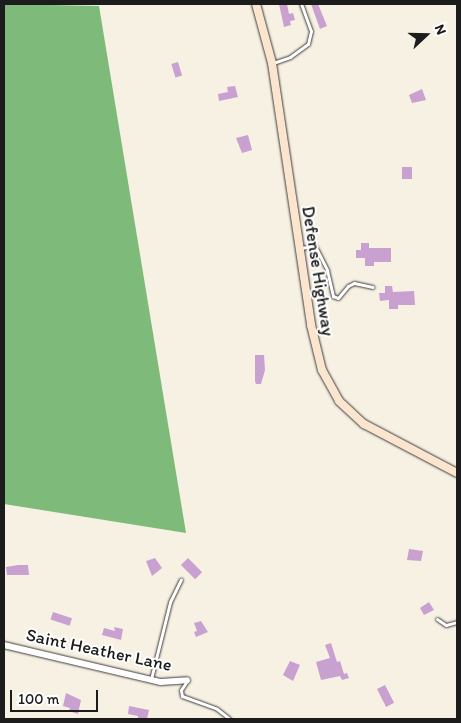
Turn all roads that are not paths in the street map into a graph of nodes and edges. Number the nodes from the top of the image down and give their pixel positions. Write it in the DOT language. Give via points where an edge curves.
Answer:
graph roads {
  1 [pos="256,4"];
  2 [pos="301,4"];
  3 [pos="272,63"];
  4 [pos="300,249"];
  5 [pos="374,287"];
  6 [pos="457,473"];
  7 [pos="181,580"];
  8 [pos="437,620"];
  9 [pos="457,622"];
  10 [pos="4,645"];
  11 [pos="152,679"];
  12 [pos="188,680"];
  13 [pos="230,719"];
  1 -- 3 [label="main road, Defense Highway"];
  2 -- 3 [label="lane" via="311,31 308,44 290,57"];
  3 -- 4 [label="main road, Defense Highway"];
  4 -- 5 [label="lane" via="315,246 333,296 338,298 354,283"];
  4 -- 6 [label="main road, Defense Highway" via="315,348 334,393 369,428"];
  7 -- 11 [label="lane" via="170,602"];
  8 -- 9 [label="lane" via="446,625"];
  10 -- 11 [label="street, Saint Heather Lane"];
  11 -- 12 [label="street, Saint Heather Lane"];
  12 -- 13 [label="lane" via="181,690 182,696 217,709"];
}
